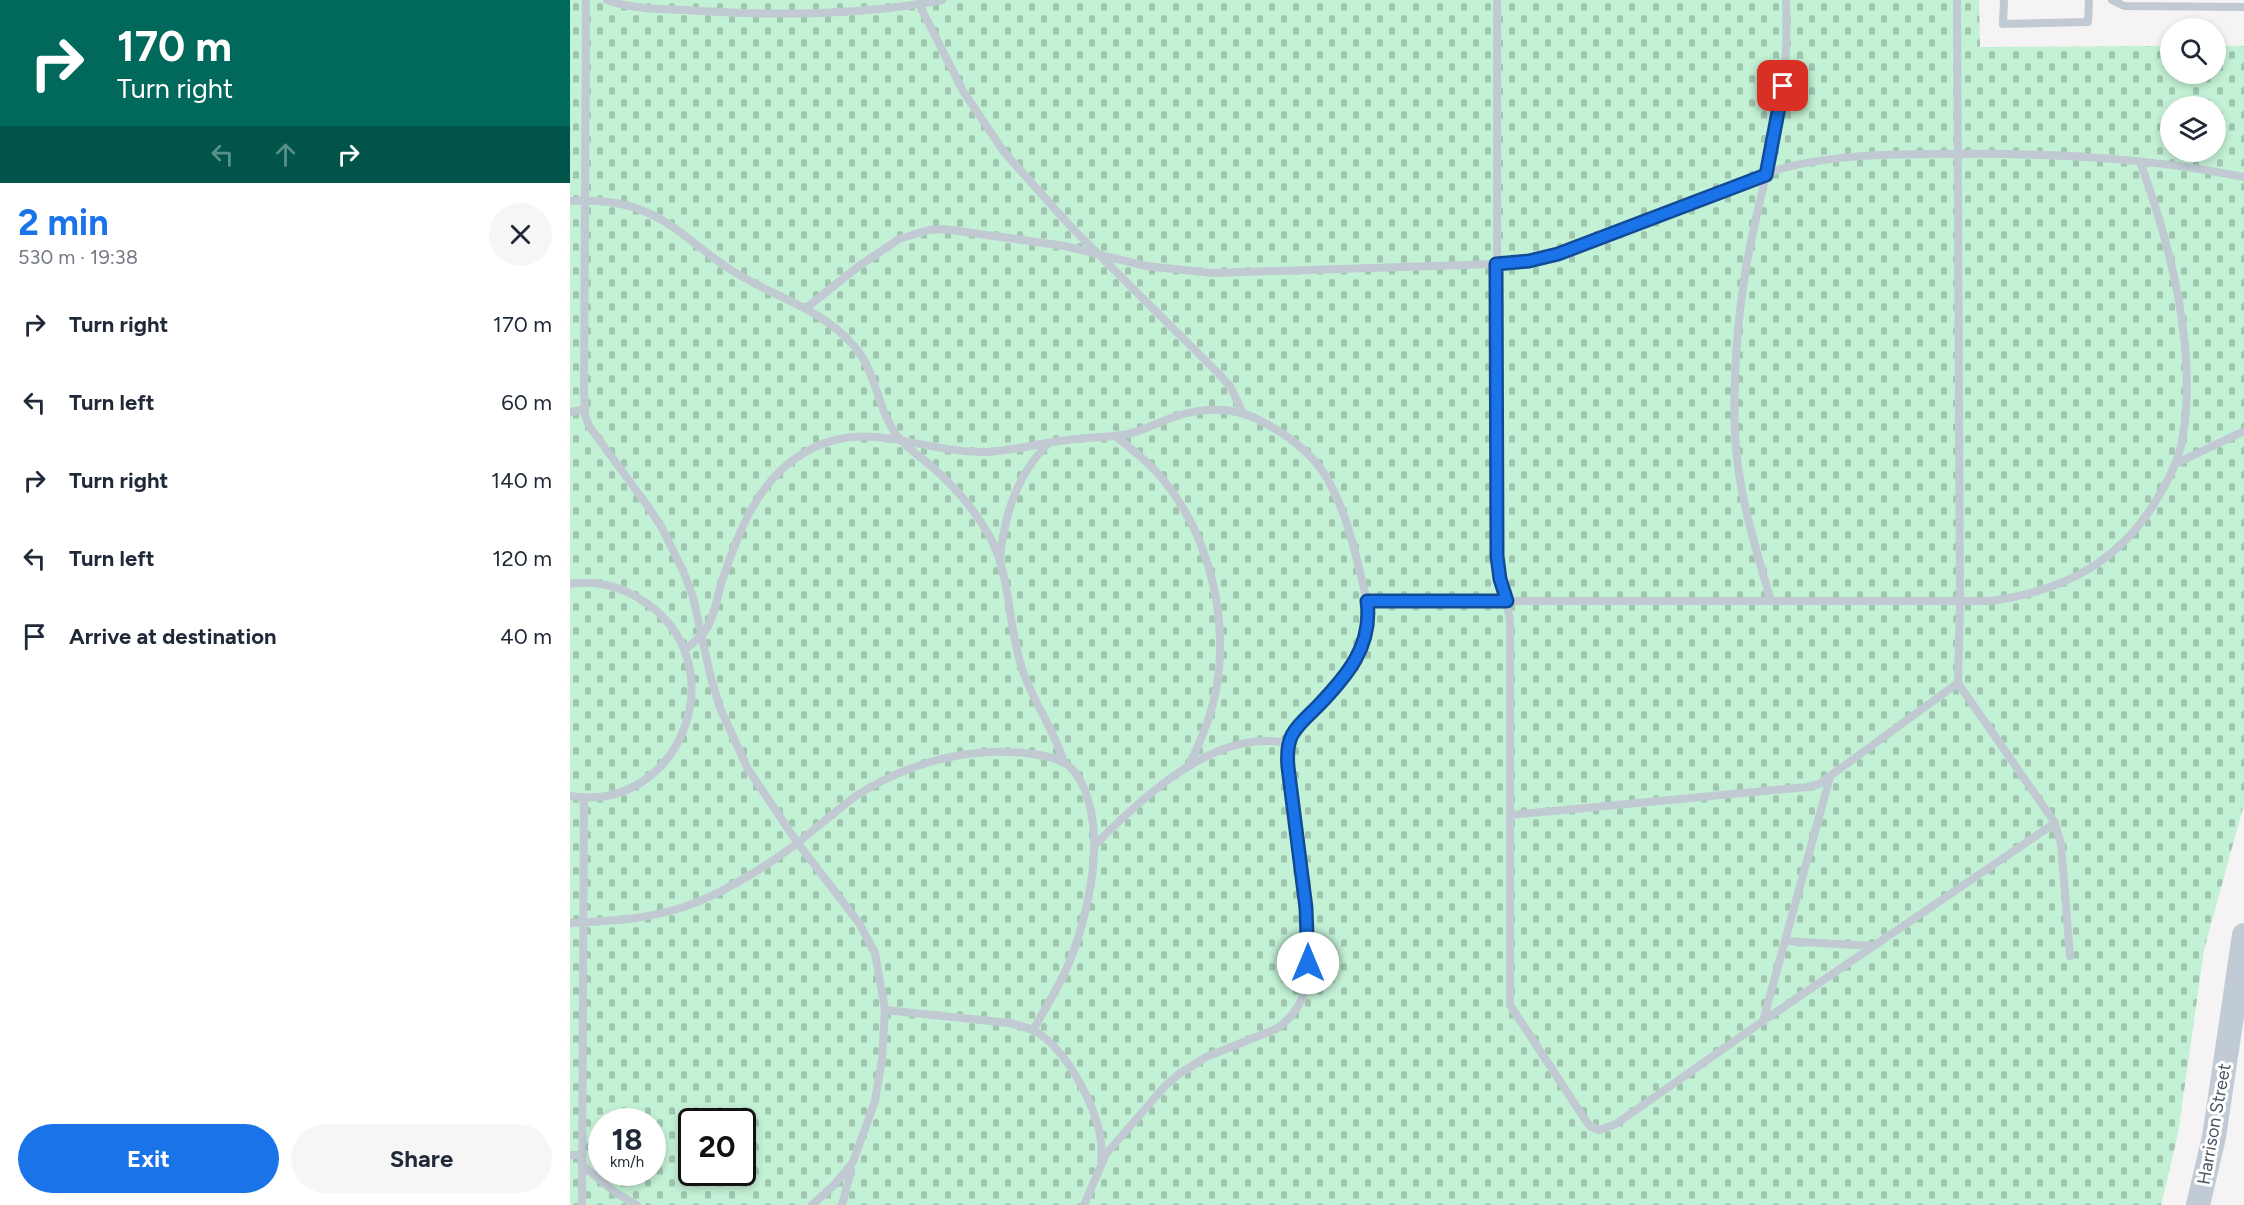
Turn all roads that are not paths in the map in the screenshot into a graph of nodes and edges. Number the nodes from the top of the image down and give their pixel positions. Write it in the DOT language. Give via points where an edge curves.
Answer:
graph roads {
  1 [pos="586,0"];
  2 [pos="607,0"];
  3 [pos="942,0"];
  4 [pos="1497,0"];
  5 [pos="1785,0"];
  6 [pos="1958,0"];
  7 [pos="2004,0"];
  8 [pos="2089,0"];
  9 [pos="2112,0"];
  10 [pos="919,4"];
  11 [pos="2244,7"];
  12 [pos="1959,154"];
  13 [pos="2140,162"];
  14 [pos="1766,175"];
  15 [pos="2244,177"];
  16 [pos="585,200"];
  17 [pos="570,201"];
  18 [pos="1102,255"];
  19 [pos="1496,264"];
  20 [pos="806,308"];
  21 [pos="585,409"];
  22 [pos="570,412"];
  23 [pos="1243,412"];
  24 [pos="2244,431"];
  25 [pos="1115,436"];
  26 [pos="901,441"];
  27 [pos="1048,444"];
  28 [pos="2177,463"];
  29 [pos="1000,561"];
  30 [pos="570,584"];
  31 [pos="1367,601"];
  32 [pos="1507,601"];
  33 [pos="1771,601"];
  34 [pos="1960,601"];
  35 [pos="702,635"];
  36 [pos="685,650"];
  37 [pos="1958,683"];
  38 [pos="1289,744"];
  39 [pos="1064,762"];
  40 [pos="1188,767"];
  41 [pos="1830,777"];
  42 [pos="570,796"];
  43 [pos="584,797"];
  44 [pos="1511,815"];
  45 [pos="2055,823"];
  46 [pos="797,842"];
  47 [pos="1094,846"];
  48 [pos="570,923"];
  49 [pos="584,923"];
  50 [pos="2244,935"];
  51 [pos="1785,941"];
  52 [pos="1873,946"];
  53 [pos="2070,956"];
  54 [pos="885,1010"];
  55 [pos="1763,1021"];
  56 [pos="1033,1030"];
  57 [pos="570,1155"];
  58 [pos="582,1160"];
  59 [pos="854,1162"];
  60 [pos="1101,1164"];
  61 [pos="582,1205"];
  62 [pos="637,1205"];
  63 [pos="812,1205"];
  64 [pos="842,1205"];
  65 [pos="1084,1205"];
  66 [pos="2198,1205"];
  1 -- 16 [label="lane"];
  2 -- 10 [label="lane" via="654,8 778,14"];
  3 -- 10 [label="lane"];
  4 -- 19 [label="lane"];
  5 -- 14 [label="lane" via="1783,86"];
  6 -- 12 [label="lane"];
  7 -- 8 [label="lane" via="2003,24 2088,22"];
  9 -- 11 [label="lane" via="2124,6"];
  10 -- 18 [label="lane" via="948,64 990,133 1072,228"];
  12 -- 13 [label="lane" via="2084,155"];
  12 -- 14 [label="lane" via="1839,158 1799,164"];
  12 -- 34 [label="lane"];
  13 -- 15 [label="lane"];
  13 -- 28 [label="lane" via="2166,239 2184,343 2184,418"];
  14 -- 19 [label="lane" via="1558,254"];
  14 -- 33 [label="lane" via="1745,274 1734,433 1748,519"];
  16 -- 17 [label="lane"];
  16 -- 20 [label="lane" via="613,201 645,211 745,279"];
  16 -- 21 [label="lane"];
  18 -- 19 [label="lane" via="1146,266 1212,273"];
  18 -- 20 [label="lane" via="979,233 929,230 899,239"];
  18 -- 23 [label="lane" via="1230,386"];
  19 -- 32 [label="lane" via="1497,556"];
  20 -- 26 [label="lane" via="828,321 865,361 889,422"];
  21 -- 22 [label="lane"];
  21 -- 35 [label="lane" via="595,436 647,505 673,549 693,597"];
  23 -- 25 [label="lane" via="1192,412"];
  23 -- 31 [label="lane" via="1285,435 1322,469 1344,515"];
  24 -- 28 [label="lane"];
  25 -- 27 [label="lane"];
  25 -- 40 [label="lane" via="1175,494 1201,545 1216,601 1220,652 1216,691"];
  26 -- 27 [label="lane" via="938,449 984,452"];
  26 -- 29 [label="lane" via="965,501 989,536"];
  26 -- 35 [label="lane" via="871,435 837,438 811,448 781,469 761,492 741,532"];
  27 -- 29 [label="lane" via="1016,489 1002,532"];
  28 -- 34 [label="lane" via="2140,525 2105,560 2035,593 1990,601"];
  29 -- 39 [label="lane" via="1022,671"];
  30 -- 36 [label="lane" via="605,585 641,599 660,613"];
  31 -- 32 [label="lane"];
  31 -- 38 [label="lane" via="1368,630 1358,656 1333,691 1298,727"];
  32 -- 33 [label="lane"];
  32 -- 44 [label="lane"];
  33 -- 34 [label="lane"];
  34 -- 37 [label="lane"];
  35 -- 36 [label="lane"];
  35 -- 46 [label="lane" via="720,708 737,747 758,787"];
  36 -- 43 [label="lane" via="692,698 677,746 660,767 633,786"];
  37 -- 41 [label="lane"];
  37 -- 45 [label="lane"];
  38 -- 40 [label="lane" via="1265,740 1237,744"];
  38 -- 60 [label="lane" via="1288,767 1309,950 1308,976 1300,1004 1276,1029 1218,1051 1179,1074 1151,1100"];
  39 -- 46 [label="lane" via="992,751 931,762 858,795"];
  39 -- 47 [label="lane" via="1076,774 1089,802"];
  40 -- 47 [label="lane" via="1150,795"];
  41 -- 44 [label="lane" via="1807,787"];
  41 -- 51 [label="lane"];
  42 -- 43 [label="lane"];
  43 -- 49 [label="lane"];
  44 -- 55 [label="lane" via="1510,1005 1590,1126 1599,1130 1616,1124"];
  45 -- 52 [label="lane"];
  45 -- 53 [label="lane" via="2061,844"];
  46 -- 49 [label="lane" via="756,873 695,904 639,918"];
  46 -- 54 [label="lane" via="868,938 879,970"];
  47 -- 56 [label="lane" via="1079,932 1061,980"];
  48 -- 49 [label="lane"];
  49 -- 58 [label="lane"];
  50 -- 66 [label="main road, Harrison Street" via="2214,1137"];
  51 -- 52 [label="lane"];
  51 -- 55 [label="lane"];
  52 -- 55 [label="lane"];
  54 -- 56 [label="lane" via="1010,1023"];
  54 -- 59 [label="lane" via="879,1081"];
  56 -- 60 [label="lane" via="1062,1056 1084,1093 1102,1142"];
  57 -- 58 [label="lane"];
  58 -- 61 [label="lane"];
  58 -- 62 [label="lane" via="609,1188"];
  59 -- 63 [label="lane"];
  59 -- 64 [label="lane"];
  60 -- 65 [label="lane"];
}
